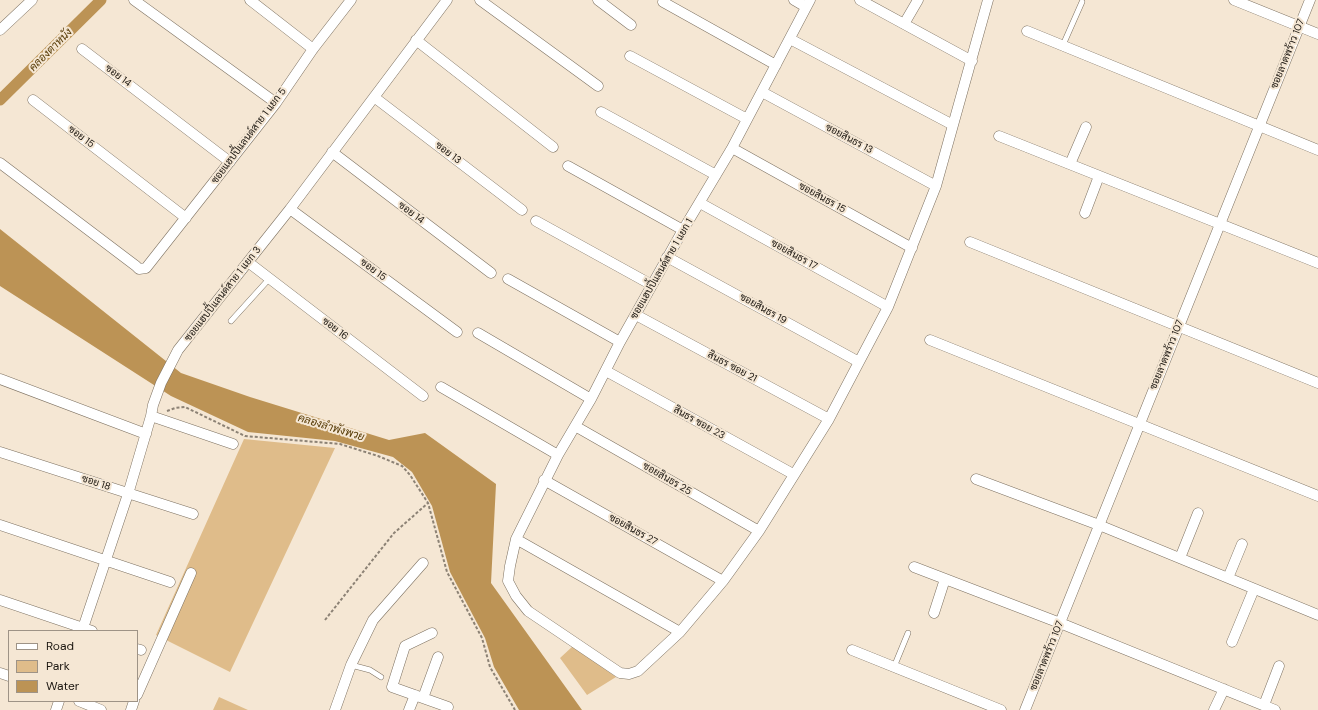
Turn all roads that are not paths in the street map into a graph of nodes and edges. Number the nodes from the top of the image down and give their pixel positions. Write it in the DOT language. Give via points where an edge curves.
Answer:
graph roads {
  1 [pos="32,0"];
  2 [pos="134,0"];
  3 [pos="250,0"];
  4 [pos="351,0"];
  5 [pos="447,0"];
  6 [pos="480,0"];
  7 [pos="598,0"];
  8 [pos="794,0"];
  9 [pos="860,0"];
  10 [pos="918,0"];
  11 [pos="988,0"];
  12 [pos="1234,0"];
  13 [pos="1310,0"];
  14 [pos="663,2"];
  15 [pos="1082,2"];
  16 [pos="808,3"];
  17 [pos="631,24"];
  18 [pos="904,24"];
  19 [pos="1299,27"];
  20 [pos="0,30"];
  21 [pos="1027,31"];
  22 [pos="1318,34"];
  23 [pos="790,39"];
  24 [pos="416,40"];
  25 [pos="1063,45"];
  26 [pos="82,49"];
  27 [pos="313,49"];
  28 [pos="630,56"];
  29 [pos="972,61"];
  30 [pos="776,65"];
  31 [pos="598,86"];
  32 [pos="762,92"];
  33 [pos="374,96"];
  34 [pos="32,100"];
  35 [pos="276,103"];
  36 [pos="600,112"];
  37 [pos="746,120"];
  38 [pos="953,125"];
  39 [pos="1260,125"];
  40 [pos="1086,127"];
  41 [pos="999,136"];
  42 [pos="553,147"];
  43 [pos="732,148"];
  44 [pos="1318,150"];
  45 [pos="332,152"];
  46 [pos="230,162"];
  47 [pos="0,163"];
  48 [pos="1070,164"];
  49 [pos="568,166"];
  50 [pos="716,175"];
  51 [pos="1099,176"];
  52 [pos="936,186"];
  53 [pos="700,203"];
  54 [pos="290,209"];
  55 [pos="522,210"];
  56 [pos="1085,213"];
  57 [pos="186,218"];
  58 [pos="536,221"];
  59 [pos="1220,224"];
  60 [pos="682,230"];
  61 [pos="970,242"];
  62 [pos="912,248"];
  63 [pos="667,257"];
  64 [pos="248,262"];
  65 [pos="1318,263"];
  66 [pos="491,273"];
  67 [pos="269,278"];
  68 [pos="508,279"];
  69 [pos="652,285"];
  70 [pos="888,307"];
  71 [pos="636,315"];
  72 [pos="231,321"];
  73 [pos="1179,325"];
  74 [pos="456,332"];
  75 [pos="478,333"];
  76 [pos="930,340"];
  77 [pos="620,342"];
  78 [pos="859,362"];
  79 [pos="606,371"];
  80 [pos="0,379"];
  81 [pos="1318,382"];
  82 [pos="441,387"];
  83 [pos="423,396"];
  84 [pos="591,399"];
  85 [pos="155,418"];
  86 [pos="829,419"];
  87 [pos="1140,424"];
  88 [pos="576,426"];
  89 [pos="146,434"];
  90 [pos="233,444"];
  91 [pos="0,452"];
  92 [pos="558,455"];
  93 [pos="793,474"];
  94 [pos="976,479"];
  95 [pos="544,480"];
  96 [pos="128,494"];
  97 [pos="1318,496"];
  98 [pos="1198,512"];
  99 [pos="193,514"];
  100 [pos="0,525"];
  101 [pos="1099,525"];
  102 [pos="759,531"];
  103 [pos="516,539"];
  104 [pos="1242,544"];
  105 [pos="1180,558"];
  106 [pos="106,559"];
  107 [pos="423,563"];
  108 [pos="914,567"];
  109 [pos="191,573"];
  110 [pos="1228,578"];
  111 [pos="945,579"];
  112 [pos="723,581"];
  113 [pos="170,582"];
  114 [pos="1254,589"];
  115 [pos="0,600"];
  116 [pos="934,613"];
  117 [pos="1318,615"];
  118 [pos="1060,623"];
  119 [pos="86,630"];
  120 [pos="680,632"];
  121 [pos="432,633"];
  122 [pos="908,633"];
  123 [pos="1232,642"];
  124 [pos="852,650"];
  125 [pos="438,657"];
  126 [pos="352,665"];
  127 [pos="1279,666"];
  128 [pos="894,668"];
  129 [pos="381,677"];
  130 [pos="1224,689"];
  131 [pos="138,693"];
  132 [pos="419,697"];
  133 [pos="81,702"];
  134 [pos="1264,705"];
  135 [pos="448,707"];
  136 [pos="101,710"];
  137 [pos="335,710"];
  138 [pos="409,710"];
  139 [pos="1001,710"];
  140 [pos="1025,710"];
  141 [pos="1214,710"];
  142 [pos="1275,710"];
  1 -- 20 [label="street"];
  2 -- 35 [label="street"];
  3 -- 27 [label="street"];
  4 -- 27 [label="street, ซอยแฮปปี้แลนด์สาย 1 แยก 5"];
  5 -- 24 [label="street, ซอยแฮปปี้แลนด์สาย 1 แยก 3"];
  6 -- 31 [label="street"];
  7 -- 17 [label="street"];
  8 -- 16 [label="street"];
  9 -- 18 [label="street"];
  10 -- 18 [label="street"];
  11 -- 29 [label="street, ซอยแฮปปี้แลนด์สาย 1 แยก 1"];
  12 -- 19 [label="street"];
  13 -- 19 [label="street, ซอยลาดพร้าว 107"];
  14 -- 30 [label="street"];
  15 -- 25 [label="lane"];
  16 -- 23 [label="street, ซอยแฮปปี้แลนด์สาย 1 แยก 1"];
  18 -- 29 [label="street"];
  19 -- 22 [label="street"];
  19 -- 39 [label="street, ซอยลาดพร้าว 107"];
  21 -- 25 [label="street"];
  23 -- 30 [label="street, ซอยแฮปปี้แลนด์สาย 1 แยก 1"];
  23 -- 38 [label="street"];
  24 -- 33 [label="street, ซอยแฮปปี้แลนด์สาย 1 แยก 3"];
  24 -- 42 [label="street"];
  25 -- 39 [label="street"];
  26 -- 46 [label="street, ซอย 14"];
  27 -- 35 [label="street, ซอยแฮปปี้แลนด์สาย 1 แยก 5"];
  28 -- 37 [label="street"];
  29 -- 38 [label="street, ซอยแฮปปี้แลนด์สาย 1 แยก 1"];
  30 -- 32 [label="street, ซอยแฮปปี้แลนด์สาย 1 แยก 1"];
  32 -- 37 [label="street, ซอยแฮปปี้แลนด์สาย 1 แยก 1"];
  32 -- 52 [label="street, ซอยสินธร 13"];
  33 -- 45 [label="street, ซอยแฮปปี้แลนด์สาย 1 แยก 3"];
  33 -- 55 [label="street, ซอย 13"];
  34 -- 57 [label="street, ซอย 15"];
  35 -- 46 [label="street, ซอยแฮปปี้แลนด์สาย 1 แยก 5"];
  36 -- 50 [label="street"];
  37 -- 43 [label="street, ซอยแฮปปี้แลนด์สาย 1 แยก 1"];
  38 -- 52 [label="street, ซอยแฮปปี้แลนด์สาย 1 แยก 1"];
  39 -- 44 [label="street"];
  39 -- 59 [label="street, ซอยลาดพร้าว 107"];
  40 -- 48 [label="street"];
  41 -- 48 [label="street"];
  43 -- 50 [label="street, ซอยแฮปปี้แลนด์สาย 1 แยก 1"];
  43 -- 62 [label="street, ซอยสินธร 15"];
  45 -- 54 [label="street, ซอยแฮปปี้แลนด์สาย 1 แยก 3"];
  45 -- 66 [label="street, ซอย 14"];
  46 -- 57 [label="street, ซอยแฮปปี้แลนด์สาย 1 แยก 5"];
  47 -- 57 [label="street, ซอยแฮปปี้แลนด์สาย 1 แยก 5" via="143,269"];
  48 -- 51 [label="street"];
  49 -- 60 [label="street"];
  50 -- 53 [label="street, ซอยแฮปปี้แลนด์สาย 1 แยก 1"];
  51 -- 56 [label="street"];
  51 -- 59 [label="street"];
  52 -- 62 [label="street, ซอยแฮปปี้แลนด์สาย 1 แยก 1"];
  53 -- 60 [label="street, ซอยแฮปปี้แลนด์สาย 1 แยก 1"];
  53 -- 70 [label="street, ซอยสินธร 17"];
  54 -- 64 [label="street, ซอยแฮปปี้แลนด์สาย 1 แยก 3"];
  54 -- 74 [label="street, ซอย 15"];
  58 -- 69 [label="street"];
  59 -- 65 [label="street"];
  59 -- 73 [label="street, ซอยลาดพร้าว 107"];
  60 -- 63 [label="street, ซอยแฮปปี้แลนด์สาย 1 แยก 1"];
  61 -- 73 [label="street"];
  62 -- 70 [label="street, ซอยแฮปปี้แลนด์สาย 1 แยก 1"];
  63 -- 69 [label="street, ซอยแฮปปี้แลนด์สาย 1 แยก 1"];
  63 -- 78 [label="street, ซอยสินธร 19"];
  64 -- 67 [label="street, ซอย 16"];
  64 -- 85 [label="street, ซอยแฮปปี้แลนด์สาย 1 แยก 3" via="178,350 153,405"];
  67 -- 72 [label="lane"];
  67 -- 83 [label="street, ซอย 16"];
  68 -- 77 [label="street"];
  69 -- 71 [label="street, ซอยแฮปปี้แลนด์สาย 1 แยก 1"];
  70 -- 78 [label="street, ซอยแฮปปี้แลนด์สาย 1 แยก 1"];
  71 -- 77 [label="street, ซอยแฮปปี้แลนด์สาย 1 แยก 1"];
  71 -- 86 [label="street, สินธร ซอย 21"];
  73 -- 81 [label="street"];
  73 -- 87 [label="street, ซอยลาดพร้าว 107"];
  75 -- 84 [label="street"];
  76 -- 87 [label="street"];
  77 -- 79 [label="street, ซอยแฮปปี้แลนด์สาย 1 แยก 1"];
  78 -- 86 [label="street, ซอยแฮปปี้แลนด์สาย 1 แยก 1"];
  79 -- 84 [label="street, ซอยแฮปปี้แลนด์สาย 1 แยก 1"];
  79 -- 93 [label="street, สินธร ซอย 23"];
  80 -- 89 [label="street"];
  82 -- 92 [label="street"];
  84 -- 88 [label="street, ซอยแฮปปี้แลนด์สาย 1 แยก 1"];
  85 -- 89 [label="street, ซอยแฮปปี้แลนด์สาย 1 แยก 3"];
  85 -- 90 [label="street"];
  86 -- 93 [label="street, ซอยแฮปปี้แลนด์สาย 1 แยก 1"];
  87 -- 97 [label="street"];
  87 -- 101 [label="street, ซอยลาดพร้าว 107"];
  88 -- 92 [label="street, ซอยแฮปปี้แลนด์สาย 1 แยก 1"];
  88 -- 102 [label="street, ซอยสินธร 25"];
  89 -- 96 [label="street, ซอยแฮปปี้แลนด์สาย 1 แยก 3"];
  91 -- 96 [label="street, ซอย 18"];
  92 -- 95 [label="street, ซอยแฮปปี้แลนด์สาย 1 แยก 1"];
  93 -- 102 [label="street, ซอยแฮปปี้แลนด์สาย 1 แยก 1"];
  94 -- 101 [label="street"];
  95 -- 103 [label="street, ซอยแฮปปี้แลนด์สาย 1 แยก 1"];
  95 -- 112 [label="street, ซอยสินธร 27"];
  96 -- 99 [label="street, ซอย 18"];
  96 -- 106 [label="street, ซอยแฮปปี้แลนด์สาย 1 แยก 3"];
  98 -- 105 [label="street"];
  100 -- 106 [label="street"];
  101 -- 105 [label="street"];
  101 -- 118 [label="street, ซอยลาดพร้าว 107"];
  102 -- 112 [label="street, ซอยแฮปปี้แลนด์สาย 1 แยก 1"];
  103 -- 120 [label="street"];
  103 -- 120 [label="street, ซอยแฮปปี้แลนด์สาย 1 แยก 1" via="508,581 516,596 528,611 620,673 638,671"];
  104 -- 110 [label="street"];
  105 -- 110 [label="street"];
  106 -- 113 [label="street"];
  106 -- 119 [label="street, ซอยแฮปปี้แลนด์สาย 1 แยก 3"];
  107 -- 126 [label="street" via="372,620"];
  108 -- 111 [label="street"];
  109 -- 131 [label="street"];
  110 -- 114 [label="street"];
  111 -- 116 [label="street"];
  111 -- 118 [label="street"];
  112 -- 120 [label="street, ซอยแฮปปี้แลนด์สาย 1 แยก 1"];
  114 -- 117 [label="street"];
  114 -- 123 [label="street"];
  115 -- 119 [label="street"];
  118 -- 130 [label="street"];
  118 -- 140 [label="street, ซอยลาดพร้าว 107"];
  121 -- 132 [label="street" via="405,646 392,688"];
  122 -- 128 [label="lane"];
  124 -- 128 [label="street"];
  125 -- 132 [label="street"];
  126 -- 129 [label="lane" via="370,670"];
  126 -- 137 [label="street"];
  127 -- 134 [label="street"];
  128 -- 139 [label="street"];
  130 -- 134 [label="street"];
  130 -- 141 [label="street"];
  132 -- 135 [label="street"];
  132 -- 138 [label="street"];
  133 -- 136 [label="street"];
  134 -- 142 [label="street"];
}
